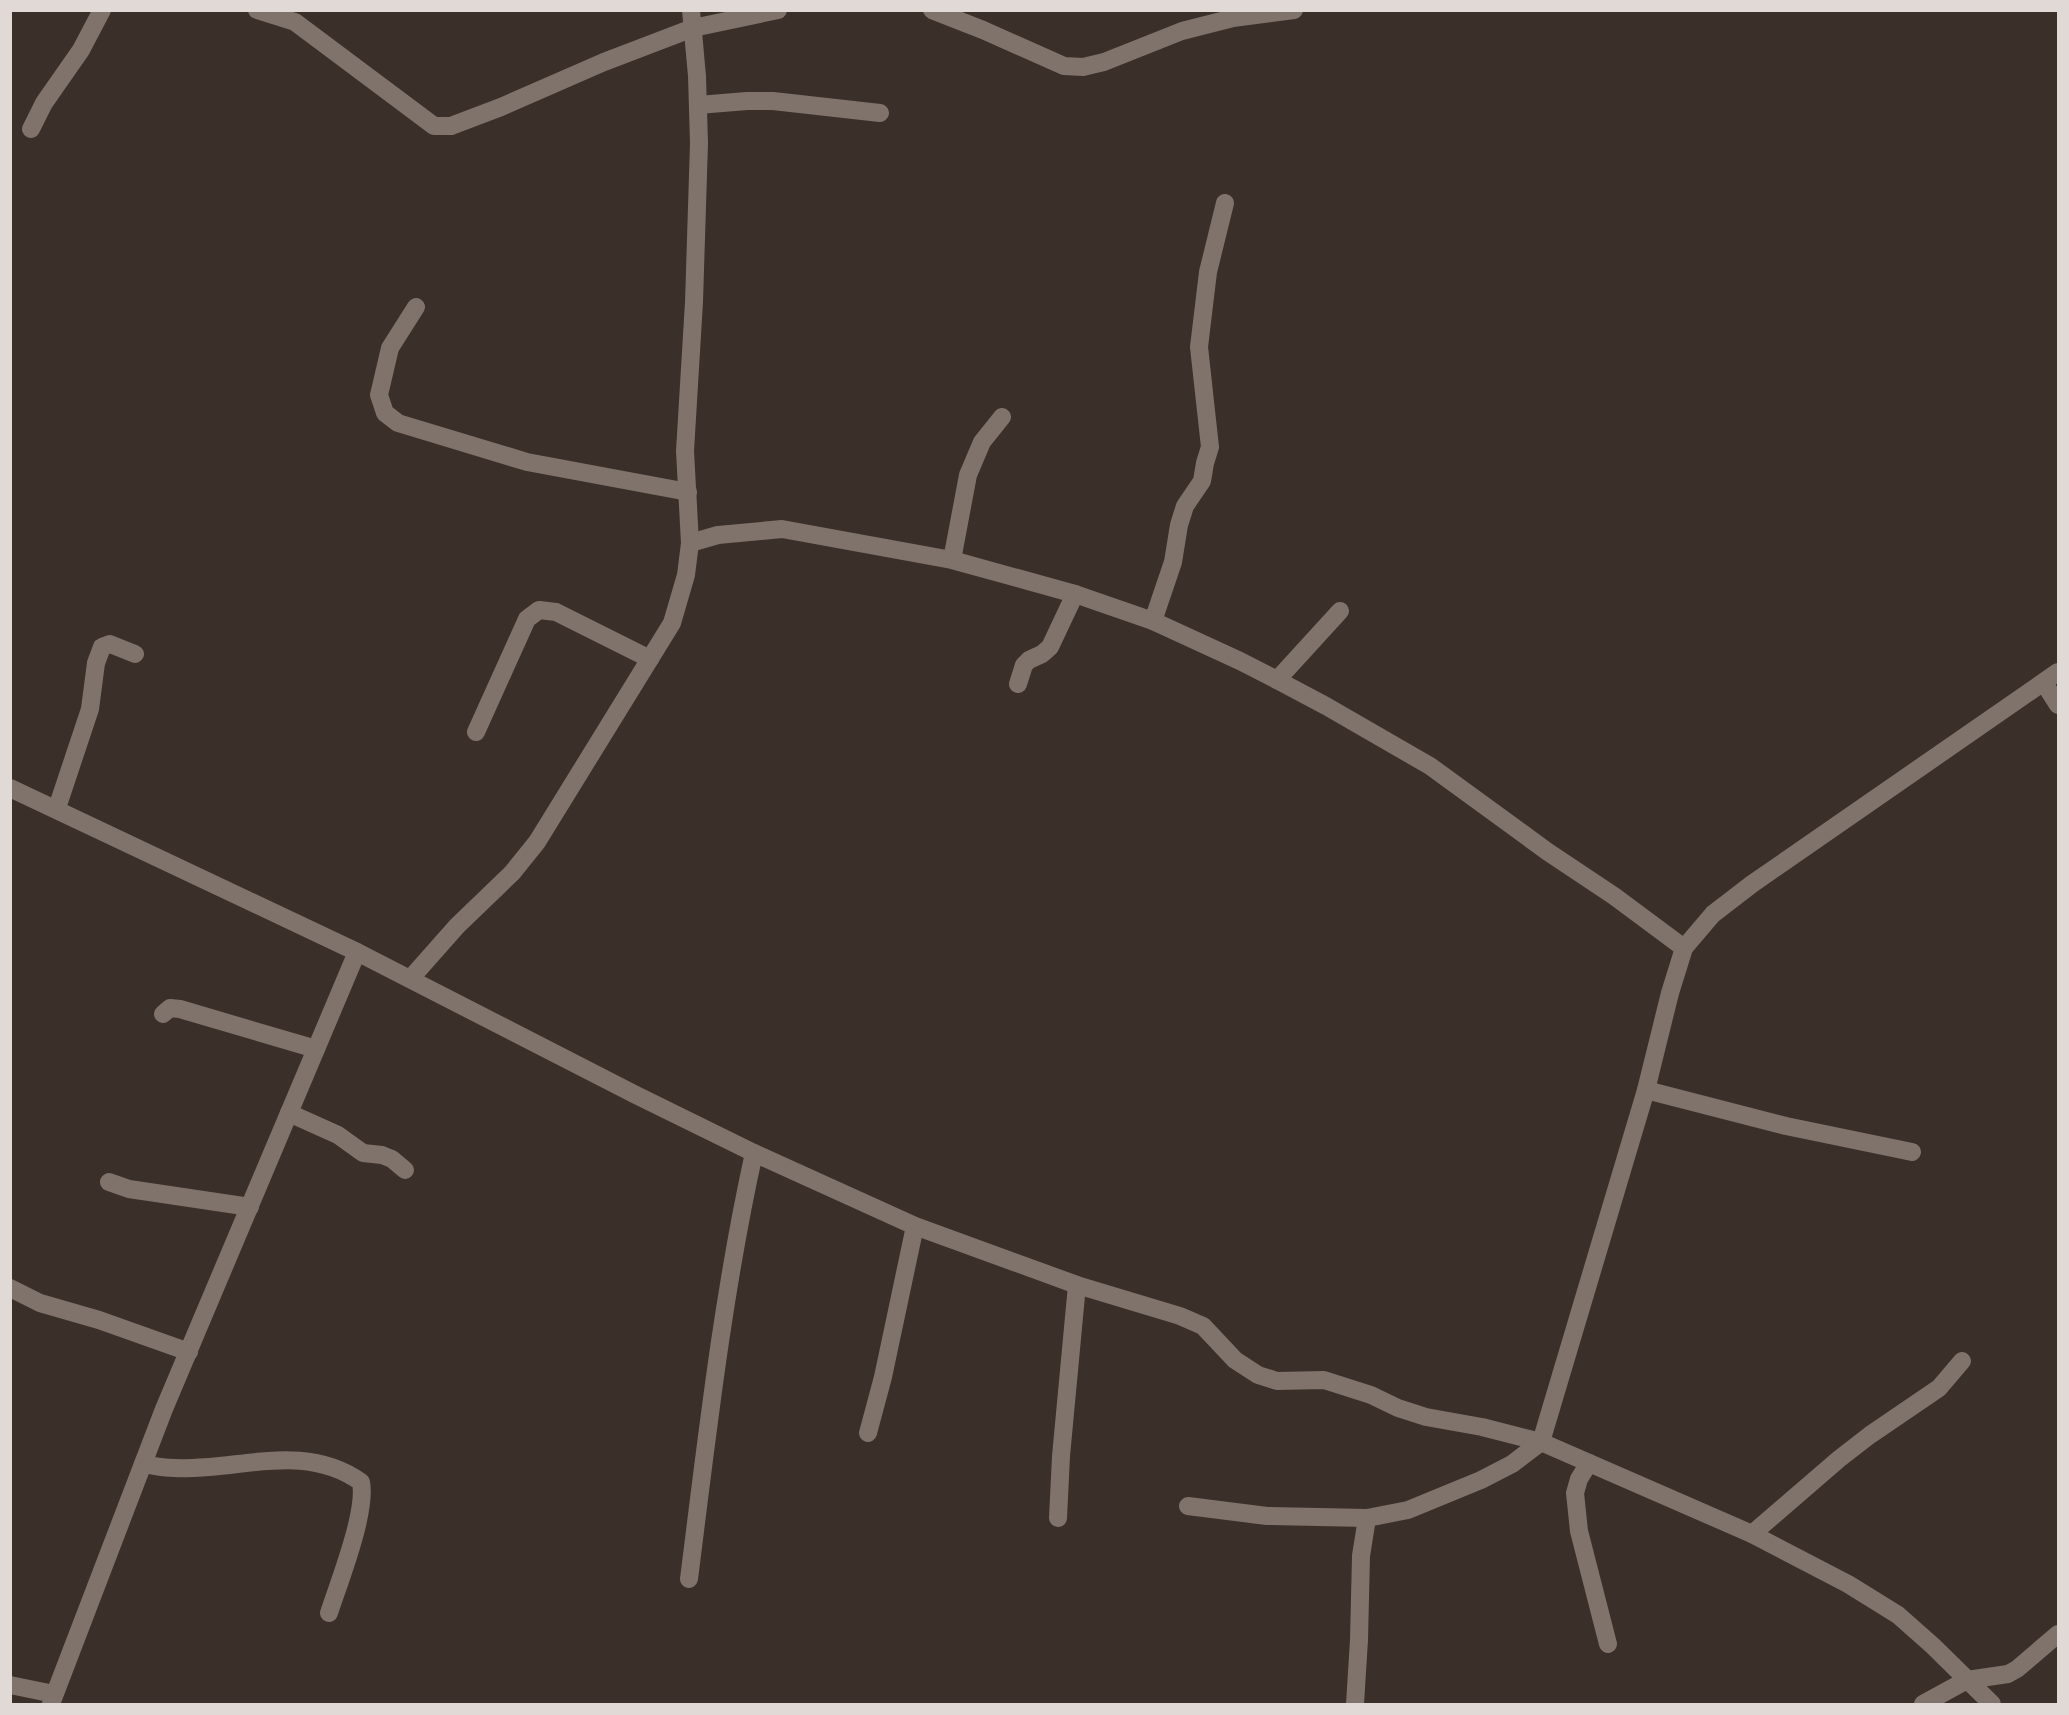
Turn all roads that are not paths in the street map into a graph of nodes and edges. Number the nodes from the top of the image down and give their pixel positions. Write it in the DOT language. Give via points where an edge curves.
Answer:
graph roads {
  1 [pos="102,10"];
  2 [pos="257,10"];
  3 [pos="778,10"];
  4 [pos="932,10"];
  5 [pos="1294,10"];
  6 [pos="692,19"];
  7 [pos="698,105"];
  8 [pos="880,113"];
  9 [pos="31,129"];
  10 [pos="1225,203"];
  11 [pos="416,307"];
  12 [pos="1002,417"];
  13 [pos="688,492"];
  14 [pos="690,543"];
  15 [pos="952,560"];
  16 [pos="1075,594"];
  17 [pos="1340,611"];
  18 [pos="1153,621"];
  19 [pos="135,654"];
  20 [pos="650,659"];
  21 [pos="2051,678"];
  22 [pos="1277,680"];
  23 [pos="1018,684"];
  24 [pos="2058,705"];
  25 [pos="476,732"];
  26 [pos="13,795"];
  27 [pos="57,808"];
  28 [pos="1684,948"];
  29 [pos="357,952"];
  30 [pos="411,978"];
  31 [pos="163,1014"];
  32 [pos="316,1049"];
  33 [pos="1646,1090"];
  34 [pos="289,1113"];
  35 [pos="1912,1152"];
  36 [pos="754,1153"];
  37 [pos="405,1170"];
  38 [pos="108,1182"];
  39 [pos="250,1207"];
  40 [pos="915,1226"];
  41 [pos="1077,1285"];
  42 [pos="10,1288"];
  43 [pos="189,1352"];
  44 [pos="1962,1361"];
  45 [pos="868,1433"];
  46 [pos="1540,1442"];
  47 [pos="1588,1463"];
  48 [pos="143,1464"];
  49 [pos="1188,1506"];
  50 [pos="1058,1518"];
  51 [pos="1367,1518"];
  52 [pos="1752,1534"];
  53 [pos="689,1579"];
  54 [pos="329,1613"];
  55 [pos="2058,1634"];
  56 [pos="1608,1644"];
  57 [pos="1968,1680"];
  58 [pos="10,1685"];
  59 [pos="52,1699"];
  60 [pos="1355,1704"];
  61 [pos="1923,1704"];
  62 [pos="1992,1704"];
  1 -- 9 [label="street"];
  2 -- 6 [label="street" via="295,22 434,126 451,126 471,118 604,62"];
  3 -- 6 [label="street"];
  4 -- 5 [label="street" via="1064,66 1083,67 1182,31 1233,18"];
  6 -- 7 [label="street"];
  7 -- 8 [label="street" via="773,101"];
  7 -- 13 [label="street" via="694,302 685,451"];
  10 -- 18 [label="street" via="1208,272 1199,346 1210,447 1202,481 1185,506 1173,562"];
  11 -- 13 [label="street" via="390,348 379,395 385,413 398,423 526,462"];
  12 -- 15 [label="street" via="982,442 968,475"];
  13 -- 14 [label="street"];
  14 -- 15 [label="street" via="718,535 782,529"];
  14 -- 20 [label="street" via="686,575 672,623"];
  15 -- 16 [label="street"];
  16 -- 18 [label="street"];
  16 -- 23 [label="street" via="1050,647 1029,660"];
  17 -- 22 [label="street"];
  18 -- 22 [label="street"];
  19 -- 27 [label="street" via="110,644 102,647 90,709"];
  20 -- 25 [label="street" via="556,612 539,610 527,620"];
  20 -- 30 [label="street" via="537,842"];
  21 -- 24 [label="street"];
  21 -- 28 [label="street" via="1752,884 1713,914"];
  22 -- 28 [label="street" via="1430,766"];
  26 -- 27 [label="street"];
  27 -- 29 [label="street"];
  28 -- 33 [label="street"];
  29 -- 30 [label="street"];
  29 -- 32 [label="street"];
  30 -- 36 [label="street"];
  31 -- 32 [label="street" via="170,1008 180,1009"];
  32 -- 34 [label="street"];
  33 -- 35 [label="street" via="1786,1126"];
  33 -- 46 [label="street"];
  34 -- 37 [label="street" via="338,1135 363,1153 392,1159"];
  34 -- 39 [label="street"];
  36 -- 40 [label="street"];
  36 -- 53 [label="street" via="721,1329"];
  38 -- 39 [label="street" via="129,1189"];
  39 -- 43 [label="street"];
  40 -- 41 [label="street"];
  40 -- 45 [label="street"];
  41 -- 46 [label="street" via="1203,1326 1235,1360 1258,1375 1277,1381 1324,1380 1426,1417"];
  41 -- 50 [label="street"];
  42 -- 43 [label="street" via="40,1303"];
  43 -- 48 [label="street"];
  44 -- 52 [label="street" via="1939,1388 1839,1459"];
  46 -- 47 [label="street"];
  46 -- 51 [label="street" via="1512,1464 1481,1480 1408,1510"];
  47 -- 52 [label="street"];
  47 -- 56 [label="street" via="1575,1494 1580,1531"];
  48 -- 54 [label="street" via="176,1468 285,1459 347,1472 361,1482 363,1493 349,1553"];
  48 -- 59 [label="street"];
  49 -- 51 [label="street" via="1267,1516"];
  51 -- 60 [label="street" via="1361,1556"];
  52 -- 57 [label="street" via="1848,1584 1898,1616"];
  55 -- 57 [label="street" via="2017,1669"];
  57 -- 61 [label="street"];
  57 -- 62 [label="street"];
  58 -- 59 [label="street"];
}
